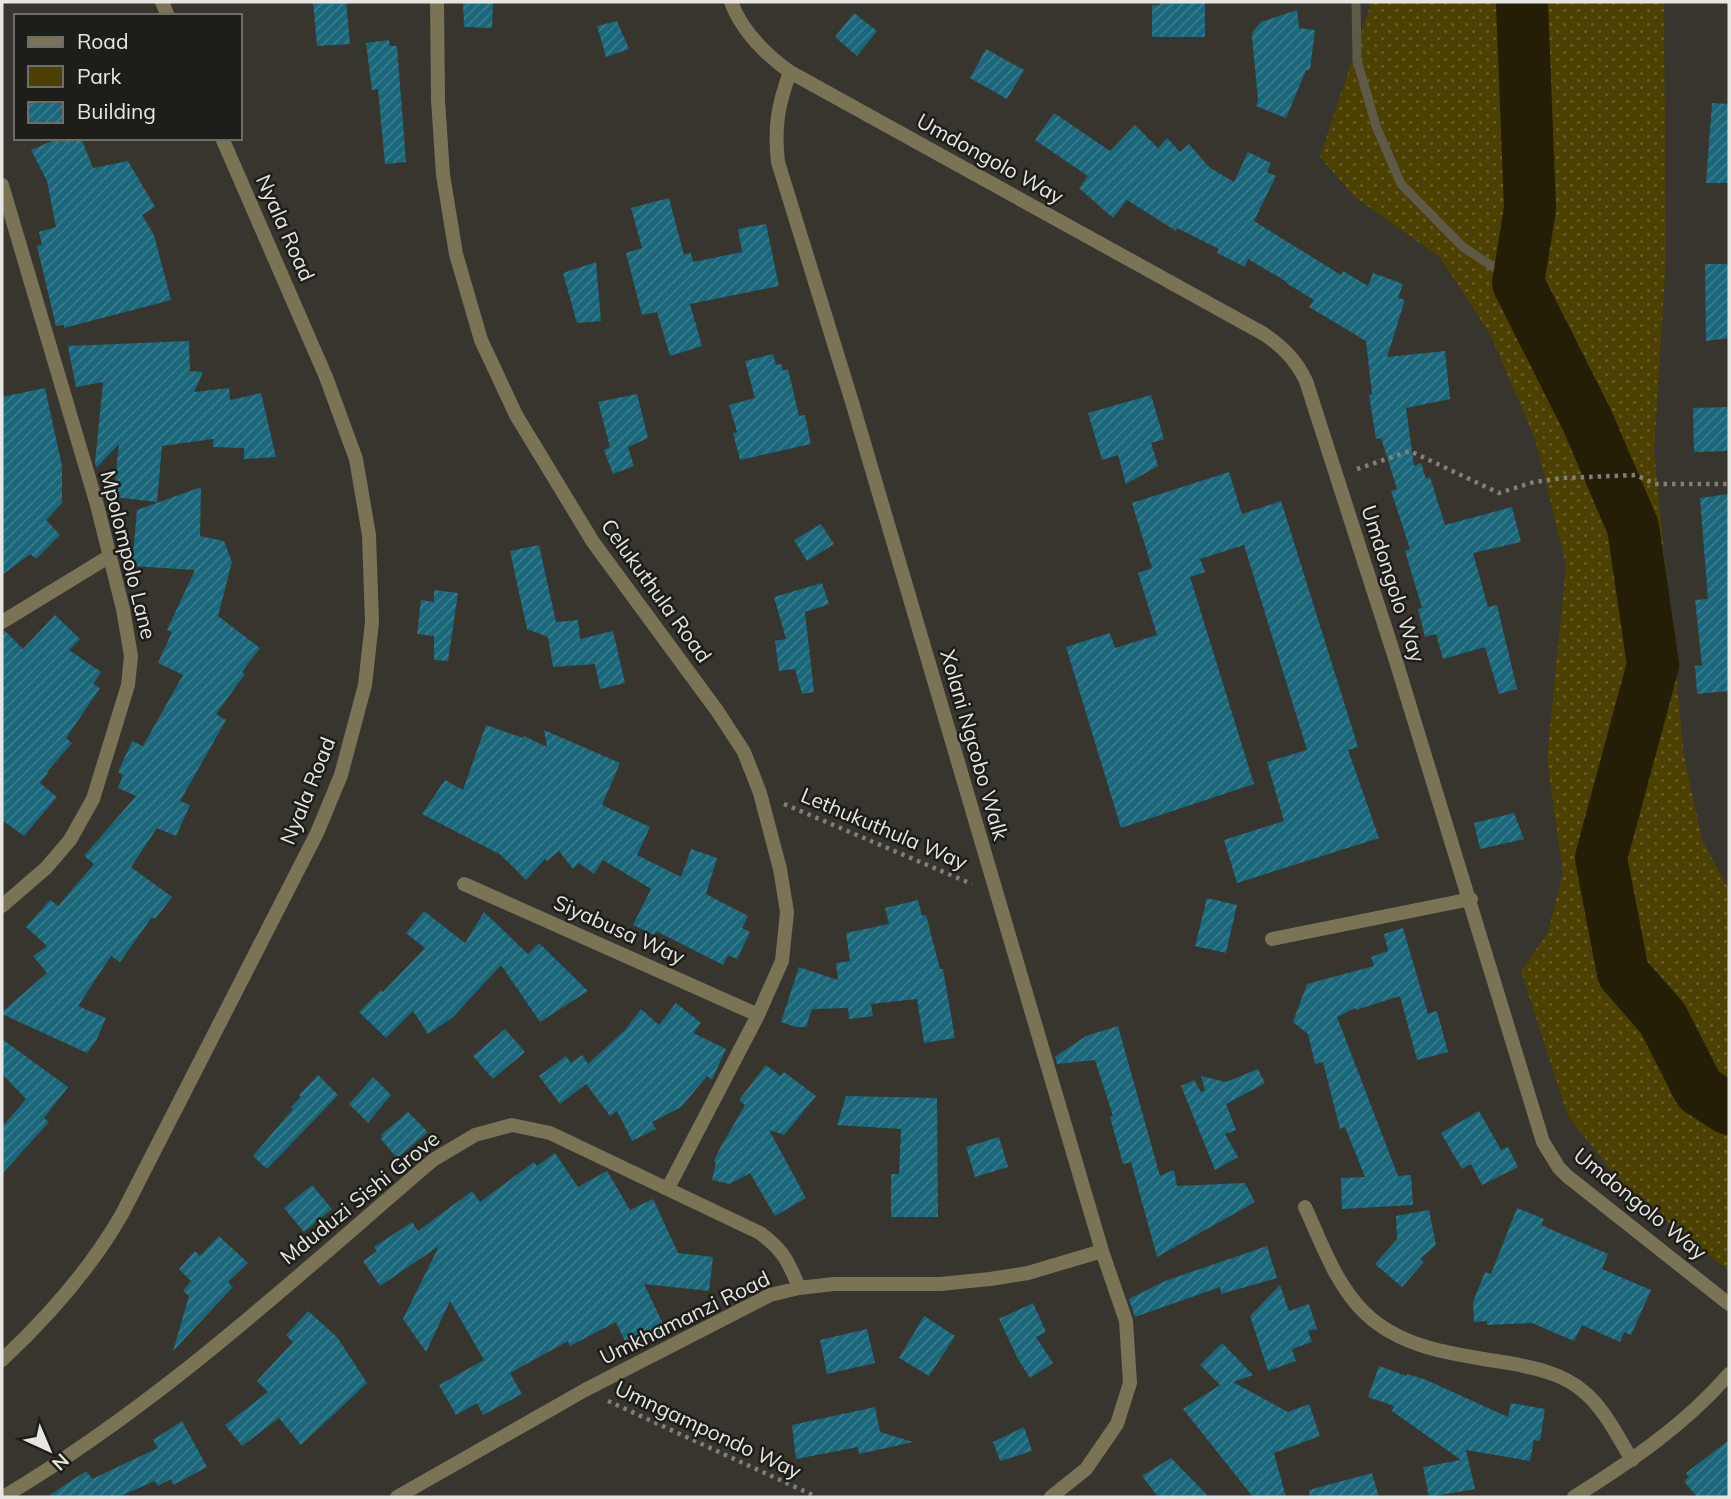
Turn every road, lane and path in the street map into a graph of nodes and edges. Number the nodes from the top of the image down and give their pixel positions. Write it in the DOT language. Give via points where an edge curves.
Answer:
graph roads {
  1 [pos="437,2"];
  2 [pos="731,2"];
  3 [pos="790,72"];
  4 [pos="223,140"];
  5 [pos="2,185"];
  6 [pos="1336,476"];
  7 [pos="1729,485"];
  8 [pos="110,556"];
  9 [pos="2,622"];
  10 [pos="760,793"];
  11 [pos="464,884"];
  12 [pos="996,894"];
  13 [pos="1471,900"];
  14 [pos="2,906"];
  15 [pos="1272,939"];
  16 [pos="758,1015"];
  17 [pos="667,1188"];
  18 [pos="1305,1207"];
  19 [pos="1101,1251"];
  20 [pos="799,1288"];
  21 [pos="1729,1304"];
  22 [pos="2,1360"];
  23 [pos="1729,1374"];
  24 [pos="585,1391"];
  25 [pos="1632,1460"];
  26 [pos="3,1497"];
  27 [pos="397,1497"];
  28 [pos="817,1497"];
  29 [pos="1051,1497"];
  30 [pos="1574,1497"];
  1 -- 10 [label="street, Celukuthula Road" via="443,175 456,254 481,340 516,415 593,542 730,730"];
  2 -- 3 [label="street" via="751,36"];
  3 -- 6 [label="street, Umdongolo Way" via="1282,346 1306,381"];
  3 -- 12 [label="street, Xolani Ngcobo Walk" via="779,103 778,162"];
  4 -- 22 [label="street, Nyala Road" via="326,377 356,460 369,548 372,622 365,685 341,775 317,833 121,1214 63,1300"];
  5 -- 8 [label="street, Mpolompolo Lane"];
  6 -- 7 [label="path" via="1410,451 1499,494 1534,482 1636,475 1656,484"];
  6 -- 13 [label="street, Umdongolo Way"];
  8 -- 9 [label="street"];
  8 -- 14 [label="street, Mpolompolo Lane" via="131,656 121,710 93,799 70,840"];
  10 -- 12 [label="path, Lethukuthula Way"];
  10 -- 16 [label="street, Celukuthula Road" via="787,912 782,961"];
  11 -- 16 [label="street, Siyabusa Way"];
  12 -- 19 [label="street, Xolani Ngcobo Walk"];
  13 -- 15 [label="street"];
  13 -- 21 [label="street, Umdongolo Way" via="1550,1156 1567,1176"];
  16 -- 17 [label="street, Celukuthula Road"];
  17 -- 20 [label="street, Mduduzi Sishi Grove" via="776,1245"];
  17 -- 26 [label="street, Mduduzi Sishi Grove" via="550,1133 512,1125 475,1135 433,1160 177,1377 55,1466"];
  18 -- 25 [label="street" via="1339,1279 1366,1314 1386,1329 1428,1348 1556,1375 1583,1390"];
  19 -- 20 [label="street, Umkhamanzi Road" via="990,1279"];
  19 -- 29 [label="street, Xolani Ngcobo Walk" via="1126,1321 1130,1383 1116,1424 1086,1469"];
  20 -- 24 [label="street, Umkhamanzi Road" via="770,1295"];
  23 -- 25 [label="street" via="1709,1398"];
  24 -- 27 [label="street, Umkhamanzi Road"];
  24 -- 28 [label="path, Umngampondo Way"];
  25 -- 30 [label="street"];
}
